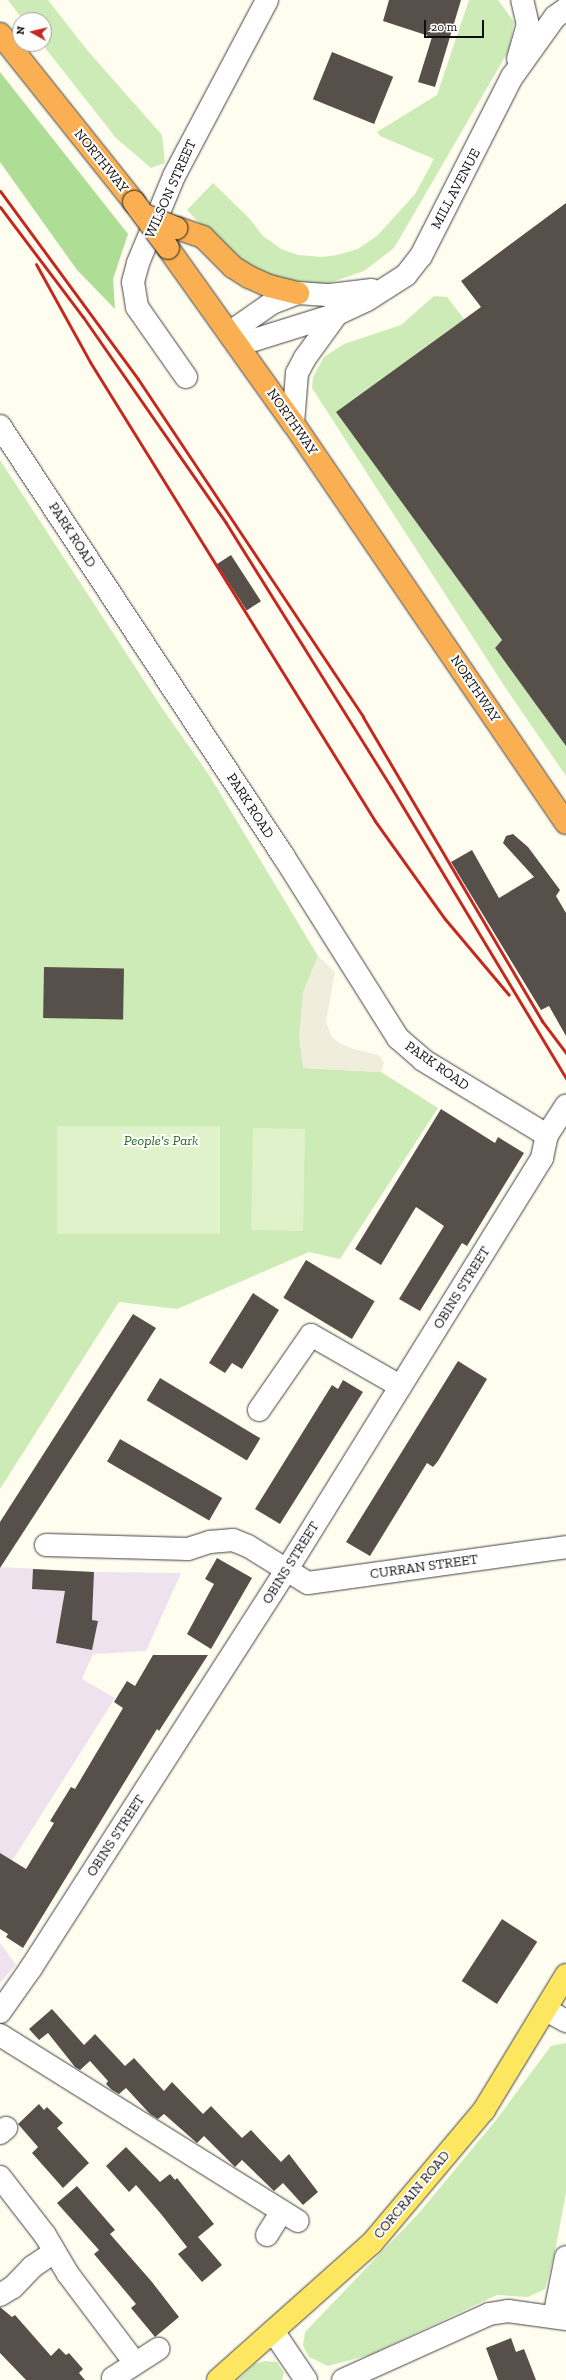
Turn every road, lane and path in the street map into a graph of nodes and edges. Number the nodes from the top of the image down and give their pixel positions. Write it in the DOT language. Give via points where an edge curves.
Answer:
graph roads {
  1 [pos="267,0"];
  2 [pos="522,0"];
  3 [pos="566,9"];
  4 [pos="0,34"];
  5 [pos="512,77"];
  6 [pos="139,209"];
  7 [pos="385,288"];
  8 [pos="298,293"];
  9 [pos="337,314"];
  10 [pos="233,339"];
  11 [pos="186,377"];
  12 [pos="294,423"];
  13 [pos="0,426"];
  14 [pos="566,823"];
  15 [pos="566,1106"];
  16 [pos="547,1135"];
  17 [pos="400,1386"];
  18 [pos="259,1410"];
  19 [pos="46,1545"];
  20 [pos="566,1546"];
  21 [pos="286,1571"];
  22 [pos="566,1975"];
  23 [pos="546,2010"];
  24 [pos="0,2012"];
  25 [pos="566,2021"];
  26 [pos="0,2036"];
  27 [pos="0,2177"];
  28 [pos="266,2235"];
  29 [pos="54,2252"];
  30 [pos="566,2258"];
  31 [pos="0,2295"];
  32 [pos="560,2318"];
  33 [pos="273,2331"];
  34 [pos="158,2350"];
  35 [pos="136,2363"];
  36 [pos="113,2378"];
  37 [pos="218,2380"];
  38 [pos="306,2380"];
  39 [pos="343,2380"];
  1 -- 11 [label="street, WILSON STREET" via="174,176 138,262 133,282 137,306"];
  2 -- 5 [label="street, MILL AVENUE" via="528,25"];
  3 -- 5 [label="street, MILL AVENUE" via="555,17"];
  4 -- 6 [label="highway, NORTHWAY"];
  5 -- 7 [label="street, MILL AVENUE" via="421,256 406,275"];
  6 -- 8 [label="highway, bridge" via="177,228 203,237 233,267 249,277 269,286"];
  6 -- 10 [label="highway, NORTHWAY, bridge"];
  7 -- 8 [label="street, MILL AVENUE" via="348,294"];
  7 -- 9 [label="street, MILL AVENUE"];
  8 -- 10 [label="street, MILL AVENUE" via="272,303"];
  9 -- 10 [label="street, MILL AVENUE"];
  9 -- 12 [label="street" via="297,373"];
  10 -- 12 [label="highway, NORTHWAY"];
  12 -- 14 [label="highway, NORTHWAY"];
  13 -- 16 [label="street, PARK ROAD" via="284,857 394,1032 423,1060"];
  15 -- 16 [label="street, OBINS STREET"];
  16 -- 17 [label="street, OBINS STREET" via="542,1158"];
  17 -- 18 [label="street" via="311,1335"];
  17 -- 21 [label="street, OBINS STREET"];
  19 -- 21 [label="street, CURRAN STREET" via="188,1549 210,1542 233,1540 248,1546"];
  20 -- 21 [label="street, CURRAN STREET" via="308,1583"];
  21 -- 24 [label="street, OBINS STREET" via="31,1968"];
  22 -- 23 [label="main road, CORCRAIN ROAD"];
  23 -- 25 [label="street"];
  23 -- 33 [label="main road, CORCRAIN ROAD" via="484,2110 372,2243"];
  26 -- 28 [label="street" via="290,2216"];
  27 -- 29 [label="street"];
  29 -- 31 [label="street"];
  29 -- 35 [label="street"];
  30 -- 32 [label="street"];
  32 -- 39 [label="street" via="508,2311 489,2314"];
  33 -- 37 [label="main road, CORCRAIN ROAD"];
  33 -- 38 [label="street"];
  34 -- 35 [label="street"];
  35 -- 36 [label="street"];
}
